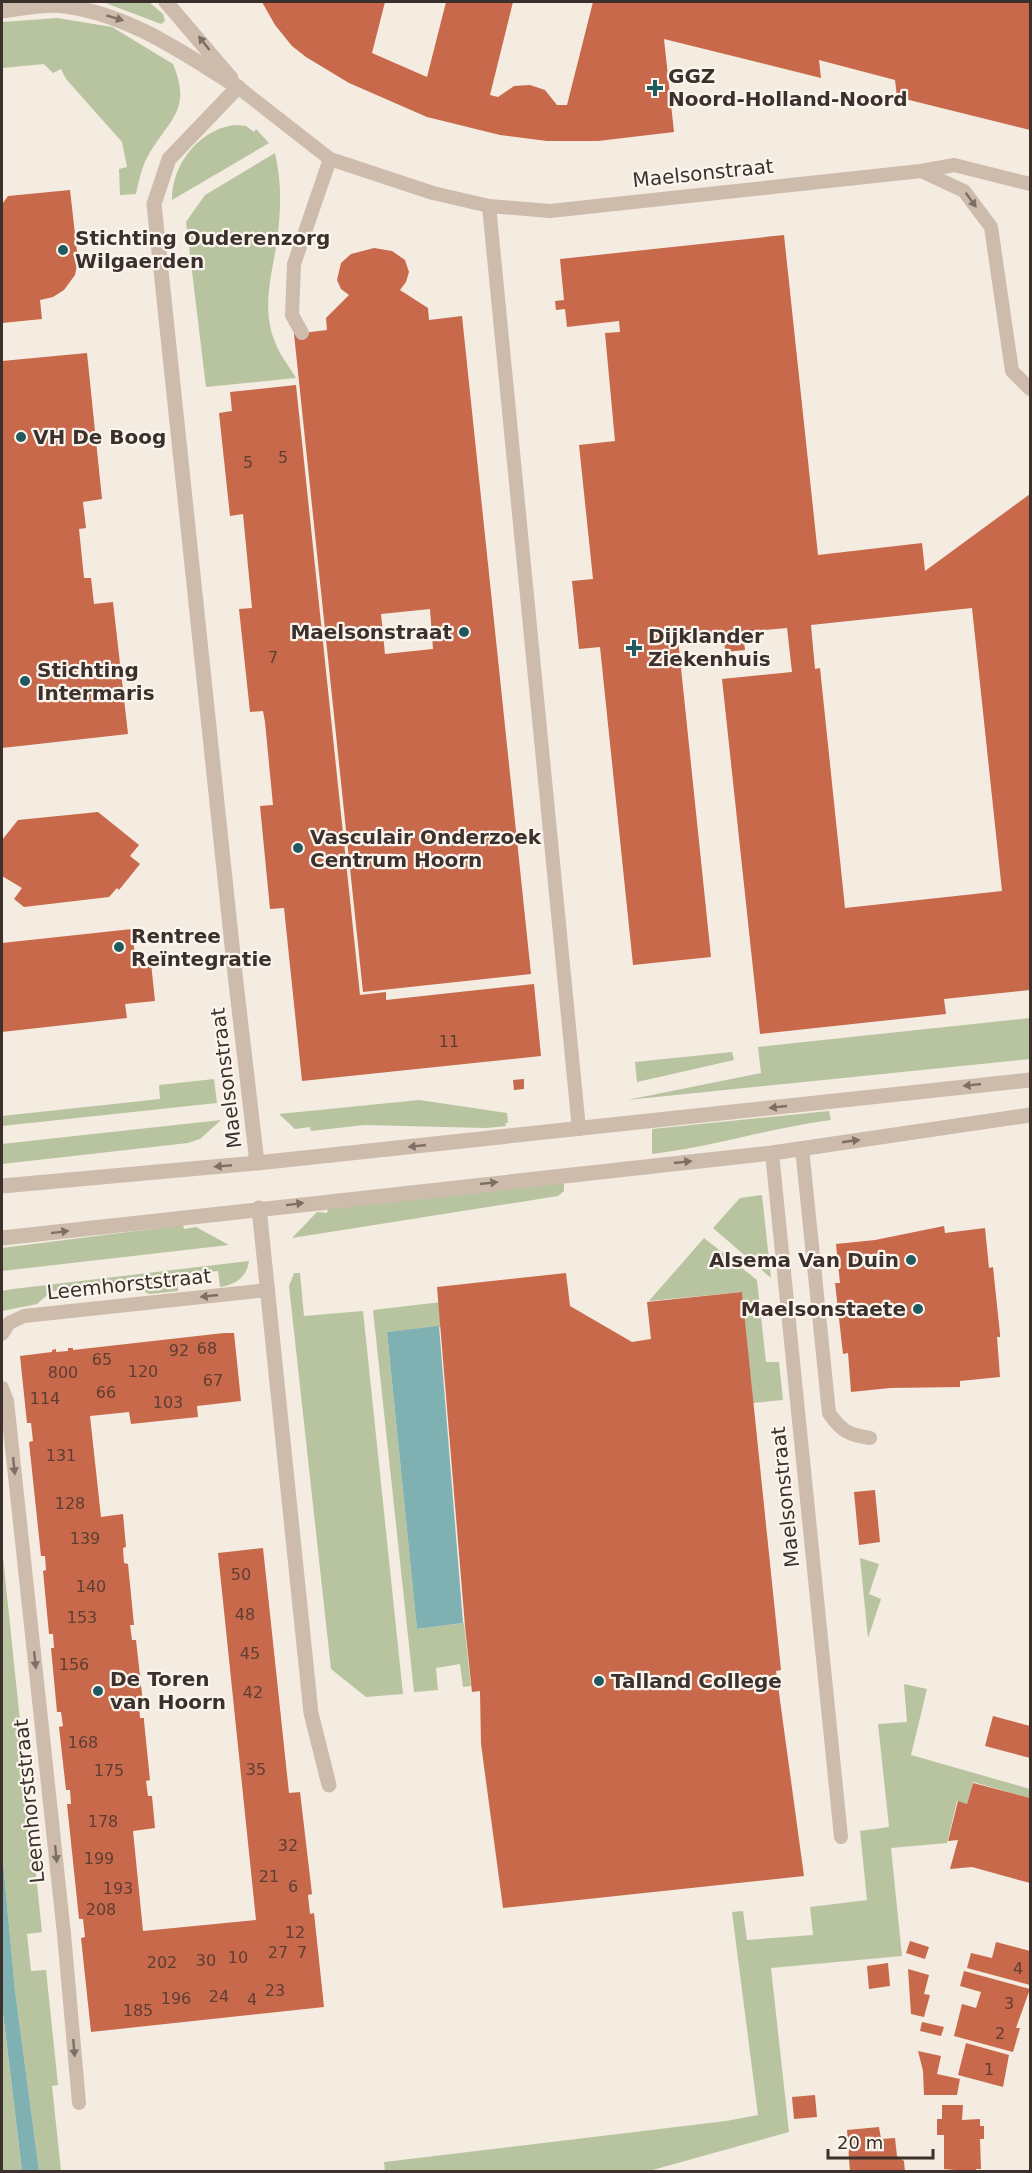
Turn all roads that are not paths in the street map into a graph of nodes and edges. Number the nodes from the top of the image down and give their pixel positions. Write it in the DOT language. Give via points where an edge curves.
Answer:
graph roads {
  1 [pos="166,2"];
  2 [pos="65,4"];
  3 [pos="2,11"];
  4 [pos="238,87"];
  5 [pos="330,159"];
  6 [pos="921,171"];
  7 [pos="1030,184"];
  8 [pos="489,206"];
  9 [pos="302,333"];
  10 [pos="1030,389"];
  11 [pos="1030,1080"];
  12 [pos="1030,1115"];
  13 [pos="579,1129"];
  14 [pos="802,1148"];
  15 [pos="772,1152"];
  16 [pos="257,1163"];
  17 [pos="2,1186"];
  18 [pos="259,1208"];
  19 [pos="2,1239"];
  20 [pos="267,1290"];
  21 [pos="2,1334"];
  22 [pos="2,1388"];
  23 [pos="870,1438"];
  24 [pos="329,1785"];
  25 [pos="841,1837"];
  26 [pos="79,2103"];
  4 -- 1 [label="street, Maelsonstraat, one-way"];
  2 -- 3 [label="street, Maelsonstraat"];
  2 -- 4 [label="street, Maelsonstraat, one-way" via="120,19 167,42"];
  4 -- 5 [label="lane, Maelsonstraat"];
  4 -- 16 [label="street, Maelsonstraat" via="169,159 154,204"];
  5 -- 8 [label="lane, Maelsonstraat" via="409,187"];
  5 -- 9 [label="lane" via="294,264 292,315"];
  6 -- 7 [label="lane, Maelsonstraat" via="954,165"];
  6 -- 8 [label="lane, Maelsonstraat" via="550,211"];
  6 -- 10 [label="lane, one-way" via="964,191 991,228 1011,371"];
  8 -- 13 [label="lane"];
  11 -- 13 [label="street, Maelsonstraat, one-way"];
  14 -- 12 [label="street, one-way"];
  13 -- 16 [label="street, Maelsonstraat, one-way"];
  14 -- 15 [label="street"];
  14 -- 23 [label="lane" via="829,1413 839,1428"];
  18 -- 15 [label="street, one-way"];
  15 -- 25 [label="lane, Maelsonstraat"];
  16 -- 17 [label="street, Maelsonstraat, one-way"];
  19 -- 18 [label="street, one-way"];
  18 -- 20 [label="street"];
  20 -- 21 [label="lane, Leemhorststraat, one-way" via="24,1316 9,1323"];
  20 -- 24 [label="street" via="311,1713"];
  22 -- 26 [label="lane, Leemhorststraat, one-way" via="7,1401"];
}
